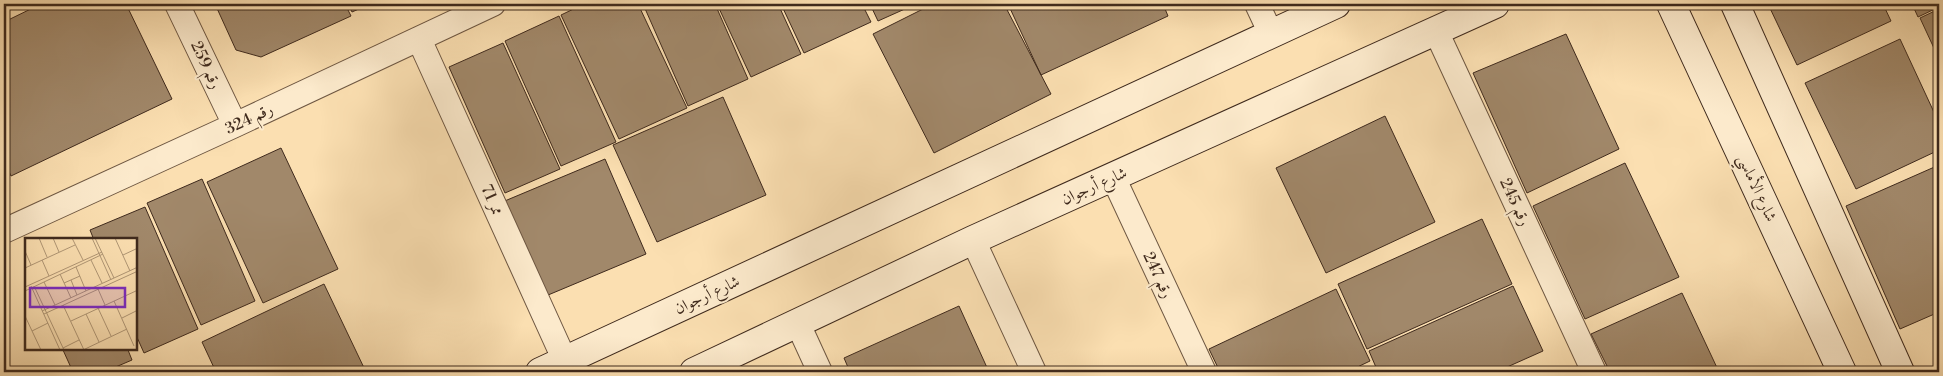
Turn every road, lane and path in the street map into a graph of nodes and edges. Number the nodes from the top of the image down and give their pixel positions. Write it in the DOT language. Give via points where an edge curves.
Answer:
graph roads {
  1 [pos="177,4"];
  2 [pos="493,4"];
  3 [pos="1257,4"];
  4 [pos="1336,4"];
  5 [pos="1494,4"];
  6 [pos="1671,4"];
  7 [pos="1735,4"];
  8 [pos="1436,31"];
  9 [pos="1271,34"];
  10 [pos="419,38"];
  11 [pos="235,126"];
  12 [pos="1113,177"];
  13 [pos="4,231"];
  14 [pos="973,240"];
  15 [pos="798,324"];
  16 [pos="565,361"];
  17 [pos="540,372"];
  18 [pos="694,372"];
  19 [pos="820,372"];
  20 [pos="1034,372"];
  21 [pos="1204,372"];
  22 [pos="1594,372"];
  23 [pos="1842,372"];
  24 [pos="1900,372"];
  1 -- 11 [label="street, رقم 259"];
  2 -- 10 [label="street, رقم 324"];
  3 -- 9 [label="street"];
  4 -- 9 [label="street, شارع أرجوان"];
  5 -- 8 [label="street, شارع أرجوان"];
  6 -- 23 [label="street, شارع الأماسي"];
  7 -- 24 [label="street"];
  8 -- 12 [label="street, شارع أرجوان"];
  8 -- 22 [label="street, رقم 245"];
  9 -- 16 [label="street, شارع أرجوان"];
  10 -- 11 [label="street, رقم 324"];
  10 -- 16 [label="street, ممر 71"];
  11 -- 13 [label="street, رقم 324"];
  12 -- 14 [label="street, شارع أرجوان"];
  12 -- 21 [label="street, رقم 247"];
  14 -- 15 [label="street, شارع أرجوان"];
  14 -- 20 [label="street"];
  15 -- 18 [label="street, شارع أرجوان"];
  15 -- 19 [label="street"];
  16 -- 17 [label="street, شارع أرجوان"];
}
